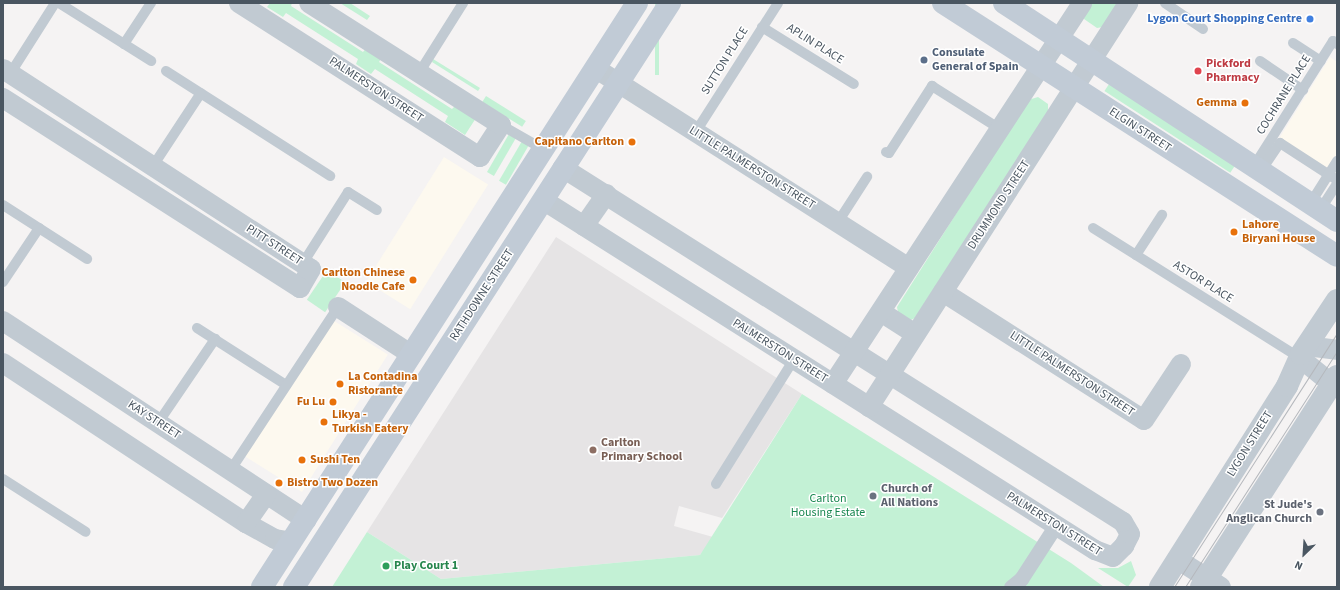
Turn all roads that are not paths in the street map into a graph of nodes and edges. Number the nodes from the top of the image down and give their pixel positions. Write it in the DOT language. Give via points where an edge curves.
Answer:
graph roads {
  1 [pos="55,3"];
  2 [pos="59,3"];
  3 [pos="152,3"];
  4 [pos="309,3"];
  5 [pos="463,3"];
  6 [pos="637,3"];
  7 [pos="670,3"];
  8 [pos="778,3"];
  9 [pos="1004,3"];
  10 [pos="1082,3"];
  11 [pos="1128,3"];
  12 [pos="1165,3"];
  13 [pos="250,6"];
  14 [pos="955,6"];
  15 [pos="762,27"];
  16 [pos="1203,29"];
  17 [pos="1059,38"];
  18 [pos="1293,43"];
  19 [pos="124,44"];
  20 [pos="1337,44"];
  21 [pos="1093,60"];
  22 [pos="150,61"];
  23 [pos="1321,61"];
  24 [pos="1260,62"];
  25 [pos="1041,67"];
  26 [pos="595,68"];
  27 [pos="166,71"];
  28 [pos="419,72"];
  29 [pos="5,76"];
  30 [pos="618,83"];
  31 [pos="854,84"];
  32 [pos="1075,88"];
  33 [pos="1303,90"];
  34 [pos="201,93"];
  35 [pos="3,98"];
  36 [pos="500,124"];
  37 [pos="1000,129"];
  38 [pos="695,133"];
  39 [pos="544,150"];
  40 [pos="886,152"];
  41 [pos="1337,161"];
  42 [pos="153,166"];
  43 [pos="563,168"];
  44 [pos="1258,168"];
  45 [pos="330,176"];
  46 [pos="867,177"];
  47 [pos="1334,181"];
  48 [pos="140,186"];
  49 [pos="1236,192"];
  50 [pos="606,194"];
  51 [pos="543,200"];
  52 [pos="3,205"];
  53 [pos="378,210"];
  54 [pos="1322,211"];
  55 [pos="1162,215"];
  56 [pos="838,222"];
  57 [pos="584,226"];
  58 [pos="39,228"];
  59 [pos="1093,228"];
  60 [pos="1136,255"];
  61 [pos="1337,256"];
  62 [pos="87,259"];
  63 [pos="302,263"];
  64 [pos="909,268"];
  65 [pos="3,282"];
  66 [pos="943,292"];
  67 [pos="1337,300"];
  68 [pos="338,307"];
  69 [pos="881,312"];
  70 [pos="3,321"];
  71 [pos="197,328"];
  72 [pos="916,334"];
  73 [pos="215,339"];
  74 [pos="1337,350"];
  75 [pos="855,352"];
  76 [pos="1303,352"];
  77 [pos="412,355"];
  78 [pos="794,359"];
  79 [pos="3,363"];
  80 [pos="1181,364"];
  81 [pos="434,370"];
  82 [pos="890,374"];
  83 [pos="1335,383"];
  84 [pos="833,384"];
  85 [pos="286,386"];
  86 [pos="869,407"];
  87 [pos="158,423"];
  88 [pos="230,471"];
  89 [pos="3,479"];
  90 [pos="716,484"];
  91 [pos="266,494"];
  92 [pos="306,520"];
  93 [pos="246,523"];
  94 [pos="1056,525"];
  95 [pos="86,532"];
  96 [pos="292,542"];
  97 [pos="321,544"];
  98 [pos="1178,559"];
  99 [pos="1210,584"];
  100 [pos="262,587"];
  101 [pos="294,587"];
  102 [pos="1011,587"];
  103 [pos="1160,587"];
  1 -- 29 [label="lane"];
  2 -- 19 [label="lane"];
  3 -- 19 [label="lane"];
  4 -- 28 [label="street"];
  5 -- 28 [label="lane"];
  6 -- 26 [label="main road"];
  7 -- 30 [label="main road, RATHDOWNE STREET"];
  8 -- 15 [label="lane, SUTTON PLACE"];
  9 -- 17 [label="main road"];
  10 -- 17 [label="street"];
  11 -- 21 [label="street, DRUMMOND STREET"];
  12 -- 16 [label="lane"];
  13 -- 36 [label="street, PALMERSTON STREET" via="480,157"];
  14 -- 25 [label="main road, ELGIN STREET"];
  15 -- 31 [label="lane, APLIN PLACE"];
  15 -- 38 [label="lane, SUTTON PLACE"];
  17 -- 21 [label="main road"];
  17 -- 25 [label="street"];
  18 -- 23 [label="lane"];
  19 -- 22 [label="lane"];
  20 -- 23 [label="lane, COCHRANE PLACE" via="1333,41"];
  21 -- 32 [label="street, DRUMMOND STREET"];
  21 -- 44 [label="main road"];
  23 -- 33 [label="lane, COCHRANE PLACE"];
  24 -- 33 [label="lane"];
  25 -- 32 [label="main road, ELGIN STREET"];
  25 -- 37 [label="street"];
  26 -- 30 [label="street, LITTLE PALMERSTON STREET"];
  26 -- 39 [label="main road"];
  27 -- 34 [label="lane"];
  28 -- 36 [label="street"];
  29 -- 42 [label="street, PITT STREET"];
  30 -- 38 [label="street, LITTLE PALMERSTON STREET"];
  30 -- 43 [label="main road, RATHDOWNE STREET"];
  32 -- 49 [label="main road, ELGIN STREET"];
  32 -- 66 [label="street, DRUMMOND STREET"];
  33 -- 44 [label="lane, COCHRANE PLACE"];
  34 -- 42 [label="lane"];
  34 -- 45 [label="lane"];
  35 -- 48 [label="street, PITT STREET"];
  36 -- 39 [label="lane"];
  37 -- 40 [label="lane" via="932,86 889,153"];
  37 -- 64 [label="street"];
  38 -- 56 [label="street, LITTLE PALMERSTON STREET"];
  39 -- 77 [label="main road"];
  41 -- 47 [label="lane"];
  42 -- 48 [label="street"];
  42 -- 63 [label="street, PITT STREET"];
  43 -- 50 [label="street, PALMERSTON STREET"];
  43 -- 51 [label="main road, RATHDOWNE STREET"];
  44 -- 47 [label="lane" via="1280,143"];
  44 -- 49 [label="main road"];
  44 -- 54 [label="main road"];
  46 -- 56 [label="lane"];
  47 -- 54 [label="lane"];
  48 -- 63 [label="street, PITT STREET" via="300,288 311,269"];
  49 -- 61 [label="main road, ELGIN STREET"];
  50 -- 57 [label="street"];
  50 -- 75 [label="street, PALMERSTON STREET"];
  51 -- 57 [label="street, PALMERSTON STREET"];
  51 -- 81 [label="main road, RATHDOWNE STREET"];
  52 -- 58 [label="lane"];
  53 -- 63 [label="lane" via="348,192"];
  55 -- 60 [label="lane"];
  56 -- 64 [label="street, LITTLE PALMERSTON STREET"];
  57 -- 78 [label="street, PALMERSTON STREET"];
  58 -- 62 [label="lane"];
  58 -- 65 [label="lane"];
  59 -- 60 [label="lane, ASTOR PLACE"];
  60 -- 76 [label="lane, ASTOR PLACE"];
  64 -- 69 [label="street"];
  66 -- 72 [label="street, DRUMMOND STREET"];
  66 -- 80 [label="street, LITTLE PALMERSTON STREET" via="1144,420"];
  67 -- 76 [label="street, LYGON STREET"];
  68 -- 77 [label="street"];
  68 -- 85 [label="lane"];
  69 -- 72 [label="street"];
  69 -- 75 [label="street"];
  70 -- 87 [label="street, KAY STREET"];
  71 -- 73 [label="lane"];
  72 -- 82 [label="street, DRUMMOND STREET"];
  73 -- 85 [label="lane"];
  73 -- 87 [label="lane"];
  74 -- 76 [label="street"];
  75 -- 82 [label="street, PALMERSTON STREET"];
  75 -- 84 [label="street"];
  76 -- 83 [label="street"];
  76 -- 98 [label="street, LYGON STREET" via="1287,386"];
  77 -- 81 [label="main road"];
  77 -- 92 [label="main road"];
  78 -- 84 [label="street, PALMERSTON STREET"];
  78 -- 90 [label="lane"];
  79 -- 93 [label="street"];
  81 -- 97 [label="main road, RATHDOWNE STREET"];
  82 -- 86 [label="street, DRUMMOND STREET"];
  82 -- 94 [label="street, PALMERSTON STREET" via="1124,522 1130,534 1119,552 1108,557"];
  83 -- 99 [label="street"];
  84 -- 86 [label="street, PALMERSTON STREET"];
  85 -- 88 [label="lane"];
  86 -- 94 [label="street, PALMERSTON STREET"];
  87 -- 88 [label="street, KAY STREET"];
  88 -- 91 [label="street, KAY STREET"];
  89 -- 95 [label="lane"];
  91 -- 92 [label="street, KAY STREET"];
  91 -- 93 [label="street"];
  92 -- 96 [label="main road"];
  92 -- 97 [label="main road"];
  93 -- 96 [label="street" via="275,539"];
  94 -- 102 [label="street" via="1021,579"];
  96 -- 97 [label="main road"];
  96 -- 100 [label="main road"];
  97 -- 101 [label="main road, RATHDOWNE STREET"];
  98 -- 99 [label="street"];
  98 -- 103 [label="street, LYGON STREET"];
}
